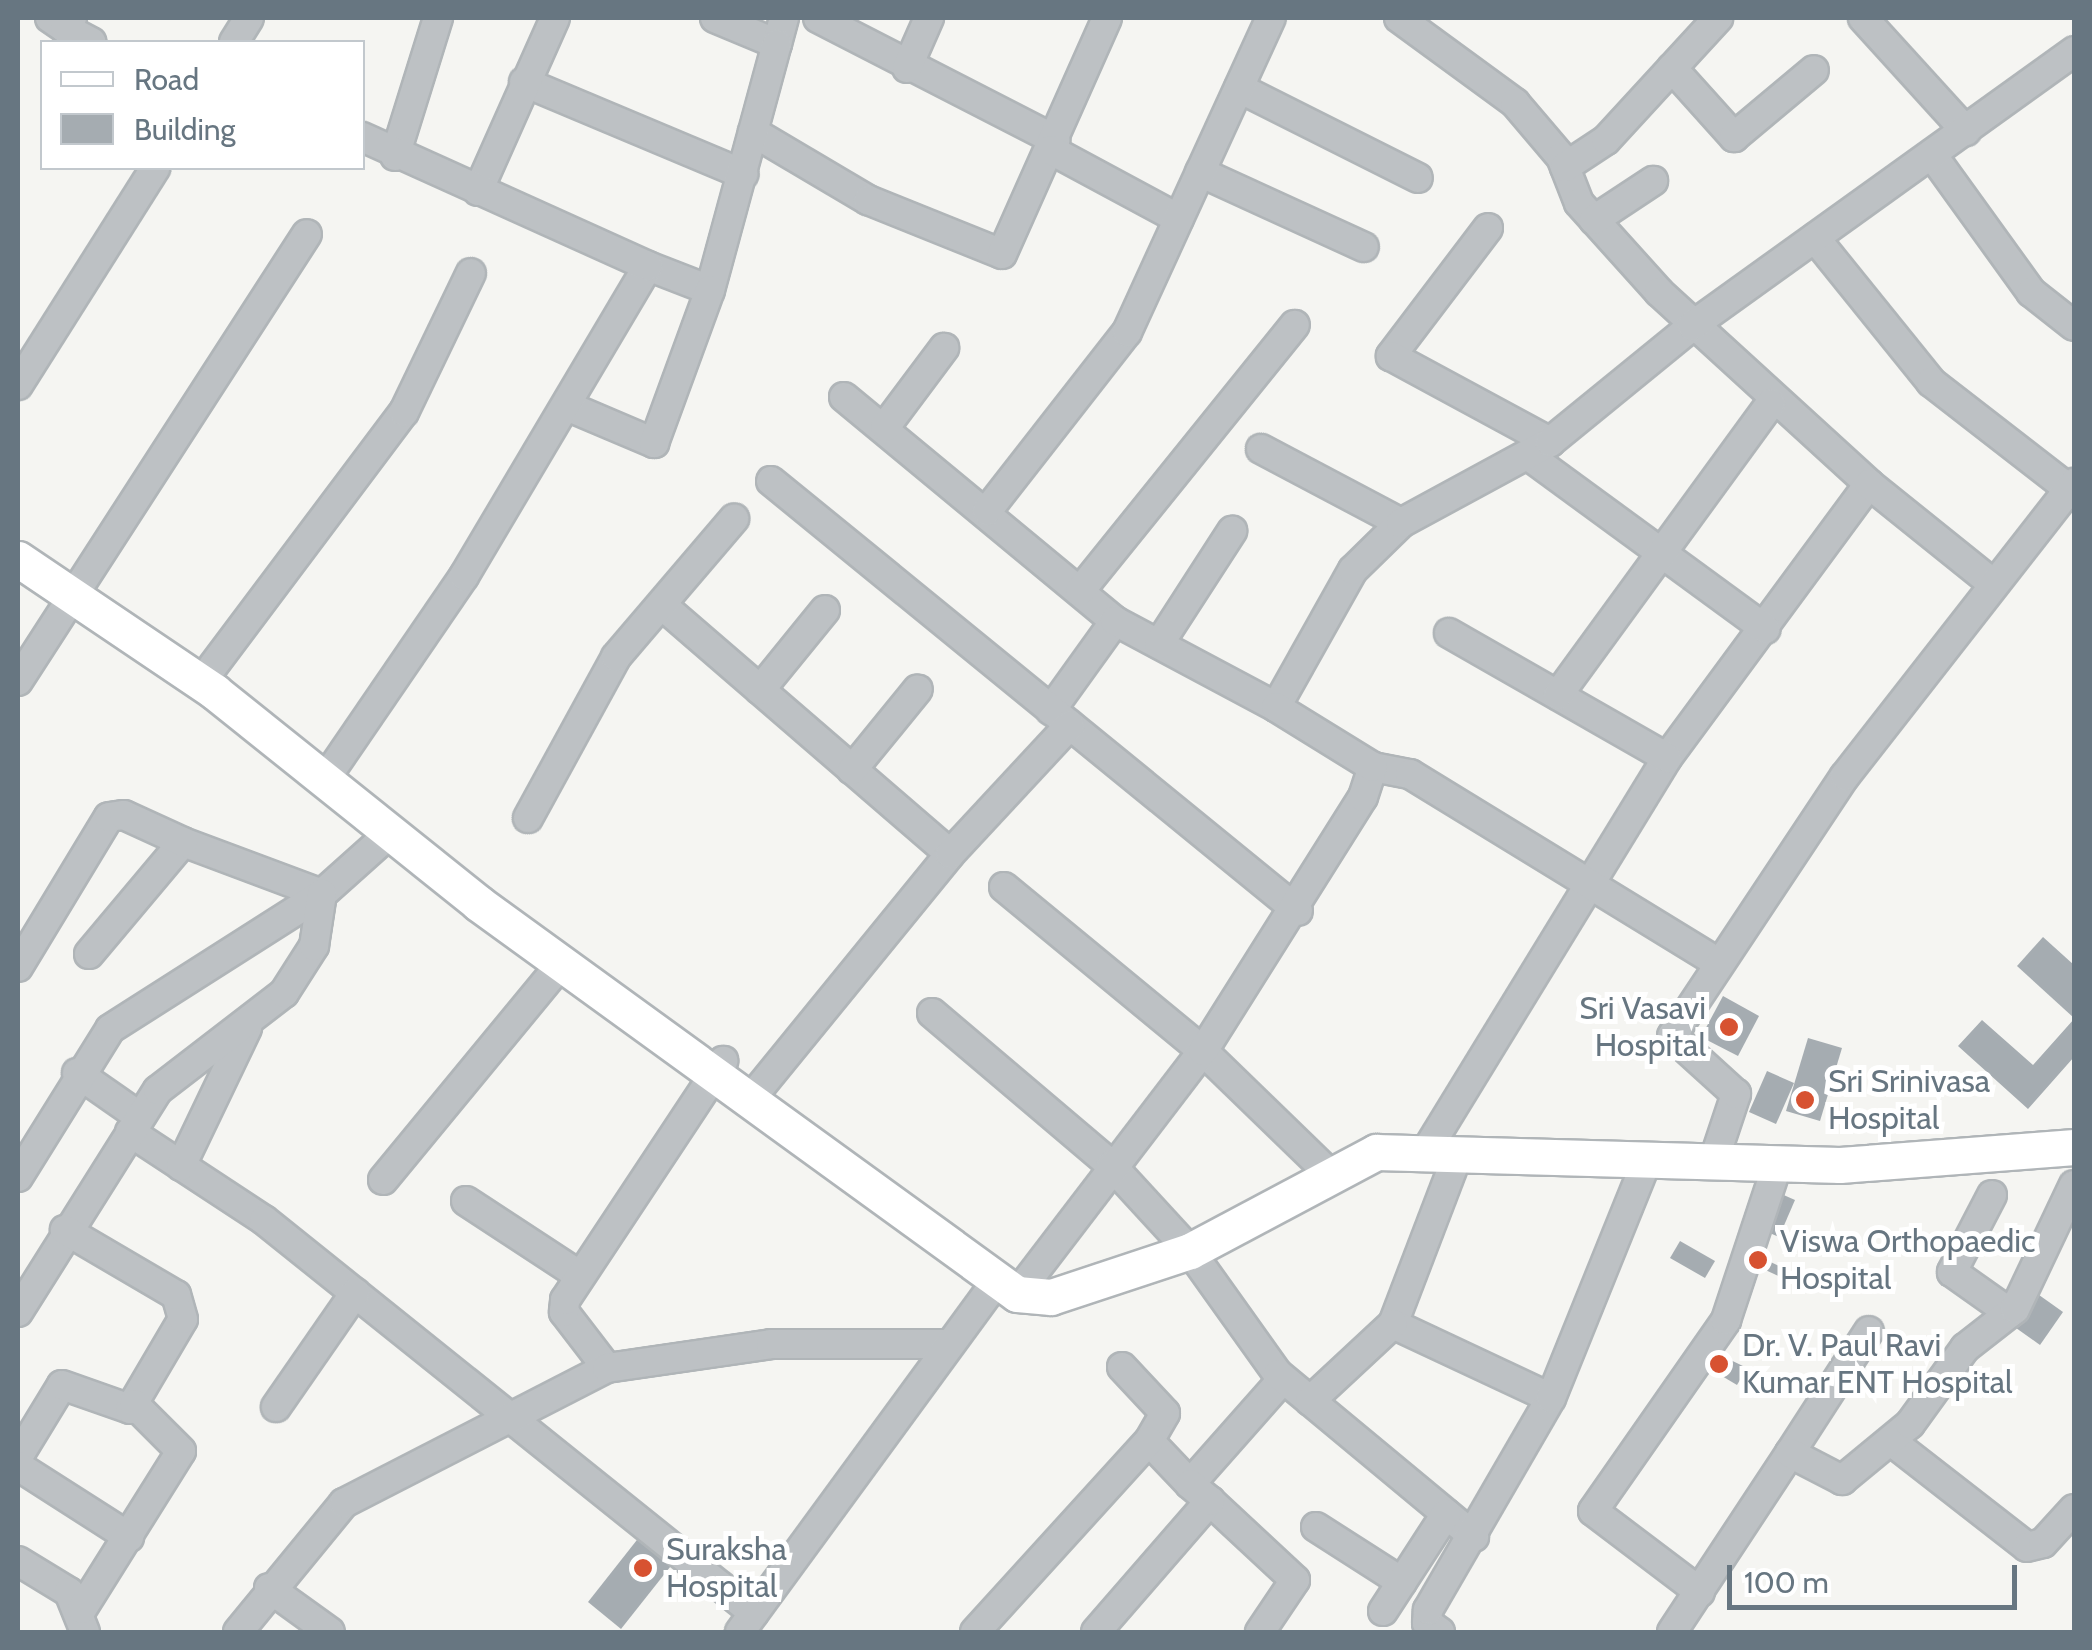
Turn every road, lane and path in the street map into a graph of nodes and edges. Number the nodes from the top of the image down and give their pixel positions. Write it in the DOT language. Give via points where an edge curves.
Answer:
graph roads {
  1 [pos="248,18"];
  2 [pos="438,18"];
  3 [pos="555,18"];
  4 [pos="715,18"];
  5 [pos="818,18"];
  6 [pos="929,18"];
  7 [pos="1107,18"];
  8 [pos="1271,18"];
  9 [pos="1400,18"];
  10 [pos="1718,18"];
  11 [pos="1863,18"];
  12 [pos="62,21"];
  13 [pos="780,31"];
  14 [pos="88,40"];
  15 [pos="235,40"];
  16 [pos="2074,52"];
  17 [pos="907,68"];
  18 [pos="1672,68"];
  19 [pos="1814,70"];
  20 [pos="524,82"];
  21 [pos="1239,88"];
  22 [pos="1966,131"];
  23 [pos="754,132"];
  24 [pos="365,139"];
  25 [pos="1053,145"];
  26 [pos="395,156"];
  27 [pos="1932,156"];
  28 [pos="1566,167"];
  29 [pos="153,170"];
  30 [pos="1200,172"];
  31 [pos="744,174"];
  32 [pos="1418,178"];
  33 [pos="1654,180"];
  34 [pos="478,191"];
  35 [pos="1179,219"];
  36 [pos="1594,220"];
  37 [pos="1488,228"];
  38 [pos="307,234"];
  39 [pos="1815,238"];
  40 [pos="1364,247"];
  41 [pos="648,266"];
  42 [pos="471,273"];
  43 [pos="710,290"];
  44 [pos="1296,325"];
  45 [pos="1692,326"];
  46 [pos="2074,326"];
  47 [pos="944,348"];
  48 [pos="18,385"];
  49 [pos="844,397"];
  50 [pos="1771,403"];
  51 [pos="566,406"];
  52 [pos="884,428"];
  53 [pos="1262,449"];
  54 [pos="1540,449"];
  55 [pos="771,482"];
  56 [pos="1869,484"];
  57 [pos="2072,486"];
  58 [pos="987,512"];
  59 [pos="734,519"];
  60 [pos="1401,523"];
  61 [pos="1232,531"];
  62 [pos="18,536"];
  63 [pos="1661,552"];
  64 [pos="18,559"];
  65 [pos="1992,583"];
  66 [pos="81,587"];
  67 [pos="1080,591"];
  68 [pos="664,606"];
  69 [pos="825,610"];
  70 [pos="1115,621"];
  71 [pos="1765,629"];
  72 [pos="1449,633"];
  73 [pos="1158,644"];
  74 [pos="213,666"];
  75 [pos="18,680"];
  76 [pos="918,688"];
  77 [pos="760,690"];
  78 [pos="1558,695"];
  79 [pos="1276,707"];
  80 [pos="1061,717"];
  81 [pos="1668,758"];
  82 [pos="334,766"];
  83 [pos="1373,767"];
  84 [pos="852,770"];
  85 [pos="528,818"];
  86 [pos="390,834"];
  87 [pos="183,842"];
  88 [pos="950,854"];
  89 [pos="1588,880"];
  90 [pos="1004,888"];
  91 [pos="484,893"];
  92 [pos="322,894"];
  93 [pos="1298,911"];
  94 [pos="89,954"];
  95 [pos="1714,961"];
  96 [pos="562,963"];
  97 [pos="18,967"];
  98 [pos="932,1013"];
  99 [pos="246,1028"];
  100 [pos="1202,1051"];
  101 [pos="77,1073"];
  102 [pos="732,1080"];
  103 [pos="135,1125"];
  104 [pos="2074,1147"];
  105 [pos="1442,1152"];
  106 [pos="1647,1160"];
  107 [pos="1714,1160"];
  108 [pos="1778,1163"];
  109 [pos="181,1166"];
  110 [pos="1111,1166"];
  111 [pos="1332,1176"];
  112 [pos="18,1178"];
  113 [pos="383,1180"];
  114 [pos="2074,1185"];
  115 [pos="1992,1195"];
  116 [pos="466,1201"];
  117 [pos="2066,1224"];
  118 [pos="65,1230"];
  119 [pos="1190,1251"];
  120 [pos="579,1275"];
  121 [pos="1007,1286"];
  122 [pos="355,1293"];
  123 [pos="18,1312"];
  124 [pos="2010,1313"];
  125 [pos="1393,1324"];
  126 [pos="1868,1331"];
  127 [pos="948,1344"];
  128 [pos="1122,1367"];
  129 [pos="607,1368"];
  130 [pos="1278,1374"];
  131 [pos="1551,1398"];
  132 [pos="1310,1401"];
  133 [pos="134,1404"];
  134 [pos="276,1406"];
  135 [pos="510,1416"];
  136 [pos="1148,1441"];
  137 [pos="1891,1441"];
  138 [pos="1790,1452"];
  139 [pos="18,1457"];
  140 [pos="18,1466"];
  141 [pos="1200,1493"];
  142 [pos="2074,1509"];
  143 [pos="1446,1514"];
  144 [pos="1316,1527"];
  145 [pos="1474,1536"];
  146 [pos="129,1537"];
  147 [pos="18,1561"];
  148 [pos="1402,1582"];
  149 [pos="269,1588"];
  150 [pos="1700,1592"];
  151 [pos="1383,1610"];
  152 [pos="84,1621"];
  153 [pos="747,1623"];
  154 [pos="238,1632"];
  155 [pos="330,1632"];
  156 [pos="975,1632"];
  157 [pos="1096,1632"];
  158 [pos="1260,1632"];
  159 [pos="1440,1632"];
  160 [pos="1672,1632"];
  1 -- 15 [label="street"];
  2 -- 26 [label="street"];
  3 -- 20 [label="street"];
  4 -- 13 [label="street"];
  5 -- 17 [label="street"];
  6 -- 17 [label="street"];
  7 -- 25 [label="street"];
  8 -- 21 [label="street"];
  9 -- 28 [label="street" via="1515,103"];
  10 -- 18 [label="street"];
  11 -- 22 [label="street"];
  12 -- 14 [label="street"];
  13 -- 23 [label="street"];
  16 -- 22 [label="street"];
  17 -- 25 [label="street"];
  18 -- 19 [label="street" via="1734,137"];
  18 -- 28 [label="street" via="1606,140"];
  20 -- 31 [label="street"];
  20 -- 34 [label="street"];
  21 -- 30 [label="street"];
  21 -- 32 [label="street"];
  22 -- 27 [label="street"];
  23 -- 25 [label="street" via="868,200 993,256 1008,248"];
  23 -- 31 [label="street"];
  24 -- 26 [label="street"];
  25 -- 35 [label="street"];
  26 -- 34 [label="street"];
  27 -- 39 [label="street"];
  27 -- 46 [label="street" via="2031,292"];
  28 -- 36 [label="street"];
  29 -- 48 [label="street"];
  30 -- 35 [label="street"];
  30 -- 40 [label="street"];
  31 -- 43 [label="street"];
  33 -- 36 [label="street"];
  34 -- 41 [label="street"];
  35 -- 58 [label="street" via="1127,332"];
  36 -- 45 [label="street"];
  37 -- 54 [label="street" via="1390,356"];
  38 -- 66 [label="street"];
  39 -- 45 [label="street"];
  39 -- 57 [label="street" via="1931,382"];
  41 -- 43 [label="street"];
  41 -- 51 [label="street"];
  42 -- 74 [label="street" via="404,412"];
  43 -- 51 [label="street" via="654,443"];
  44 -- 67 [label="street"];
  45 -- 50 [label="street"];
  45 -- 54 [label="street"];
  47 -- 52 [label="street"];
  49 -- 52 [label="street"];
  50 -- 56 [label="street"];
  50 -- 63 [label="street"];
  51 -- 82 [label="street"];
  52 -- 58 [label="street"];
  53 -- 60 [label="street"];
  54 -- 60 [label="street"];
  54 -- 63 [label="street"];
  55 -- 80 [label="street"];
  56 -- 65 [label="street"];
  56 -- 71 [label="street"];
  57 -- 65 [label="street"];
  58 -- 67 [label="street"];
  59 -- 68 [label="street"];
  60 -- 79 [label="street" via="1353,570"];
  61 -- 73 [label="street"];
  62 -- 66 [label="main road"];
  63 -- 71 [label="street"];
  63 -- 78 [label="street"];
  64 -- 66 [label="main road"];
  65 -- 95 [label="street"];
  66 -- 74 [label="main road"];
  66 -- 75 [label="street"];
  66 -- 86 [label="main road"];
  67 -- 70 [label="street"];
  68 -- 77 [label="street"];
  68 -- 85 [label="street" via="616,657"];
  69 -- 77 [label="street"];
  70 -- 73 [label="street"];
  70 -- 80 [label="street"];
  71 -- 81 [label="street"];
  72 -- 78 [label="street"];
  73 -- 79 [label="street"];
  74 -- 82 [label="main road"];
  76 -- 84 [label="street"];
  77 -- 84 [label="street"];
  78 -- 81 [label="street"];
  79 -- 83 [label="street"];
  80 -- 88 [label="street"];
  80 -- 93 [label="street"];
  81 -- 89 [label="street"];
  82 -- 91 [label="main road"];
  83 -- 89 [label="street" via="1410,774"];
  83 -- 93 [label="street"];
  84 -- 88 [label="street"];
  86 -- 91 [label="main road"];
  86 -- 92 [label="street"];
  87 -- 92 [label="street"];
  87 -- 94 [label="street"];
  87 -- 97 [label="street" via="124,815 109,818"];
  88 -- 102 [label="street"];
  89 -- 95 [label="street"];
  89 -- 105 [label="street"];
  90 -- 100 [label="street"];
  91 -- 96 [label="main road"];
  91 -- 102 [label="main road"];
  92 -- 99 [label="street" via="314,946"];
  92 -- 101 [label="street" via="152,997 110,1029"];
  93 -- 100 [label="street"];
  95 -- 107 [label="street" via="1672,1036 1736,1094"];
  96 -- 102 [label="main road"];
  96 -- 113 [label="street"];
  98 -- 110 [label="street"];
  99 -- 103 [label="street" via="173,1072"];
  99 -- 109 [label="street"];
  100 -- 110 [label="street"];
  100 -- 111 [label="street"];
  101 -- 103 [label="street"];
  101 -- 112 [label="street"];
  102 -- 120 [label="street"];
  102 -- 121 [label="main road"];
  103 -- 109 [label="street"];
  103 -- 118 [label="street"];
  104 -- 108 [label="main road"];
  105 -- 106 [label="main road"];
  105 -- 111 [label="main road" via="1376,1152"];
  105 -- 125 [label="street"];
  106 -- 107 [label="main road"];
  106 -- 131 [label="street"];
  107 -- 108 [label="main road"];
  108 -- 150 [label="street" via="1726,1320 1594,1511"];
  109 -- 122 [label="street"];
  110 -- 119 [label="street"];
  110 -- 121 [label="street"];
  111 -- 119 [label="main road"];
  114 -- 117 [label="street"];
  115 -- 124 [label="street" via="1952,1272"];
  116 -- 120 [label="street"];
  117 -- 124 [label="street"];
  118 -- 123 [label="street"];
  118 -- 133 [label="street" via="182,1302 183,1319"];
  119 -- 121 [label="main road" via="1050,1297"];
  119 -- 130 [label="street"];
  120 -- 129 [label="street" via="564,1312"];
  121 -- 127 [label="street"];
  122 -- 134 [label="street"];
  122 -- 135 [label="street"];
  124 -- 137 [label="street" via="1965,1348"];
  125 -- 131 [label="street"];
  125 -- 132 [label="street"];
  126 -- 138 [label="street"];
  127 -- 129 [label="street" via="772,1344"];
  127 -- 153 [label="street"];
  128 -- 136 [label="street" via="1165,1414"];
  129 -- 135 [label="street"];
  130 -- 132 [label="street"];
  130 -- 141 [label="street" via="1282,1380"];
  131 -- 145 [label="street"];
  132 -- 143 [label="street"];
  133 -- 139 [label="street" via="120,1410 78,1384 62,1385"];
  133 -- 146 [label="street" via="176,1436 181,1451"];
  135 -- 149 [label="street" via="344,1503"];
  135 -- 153 [label="street"];
  136 -- 141 [label="street"];
  136 -- 156 [label="street"];
  137 -- 138 [label="street" via="1842,1480"];
  137 -- 142 [label="street" via="2027,1546 2044,1543"];
  138 -- 150 [label="street"];
  140 -- 146 [label="street"];
  141 -- 157 [label="street"];
  141 -- 158 [label="street" via="1295,1580"];
  143 -- 145 [label="street"];
  143 -- 148 [label="street"];
  144 -- 148 [label="street"];
  145 -- 159 [label="street" via="1425,1617"];
  146 -- 152 [label="street"];
  147 -- 152 [label="street"];
  148 -- 151 [label="street"];
  149 -- 154 [label="street"];
  149 -- 155 [label="street"];
  150 -- 160 [label="street"];
}
